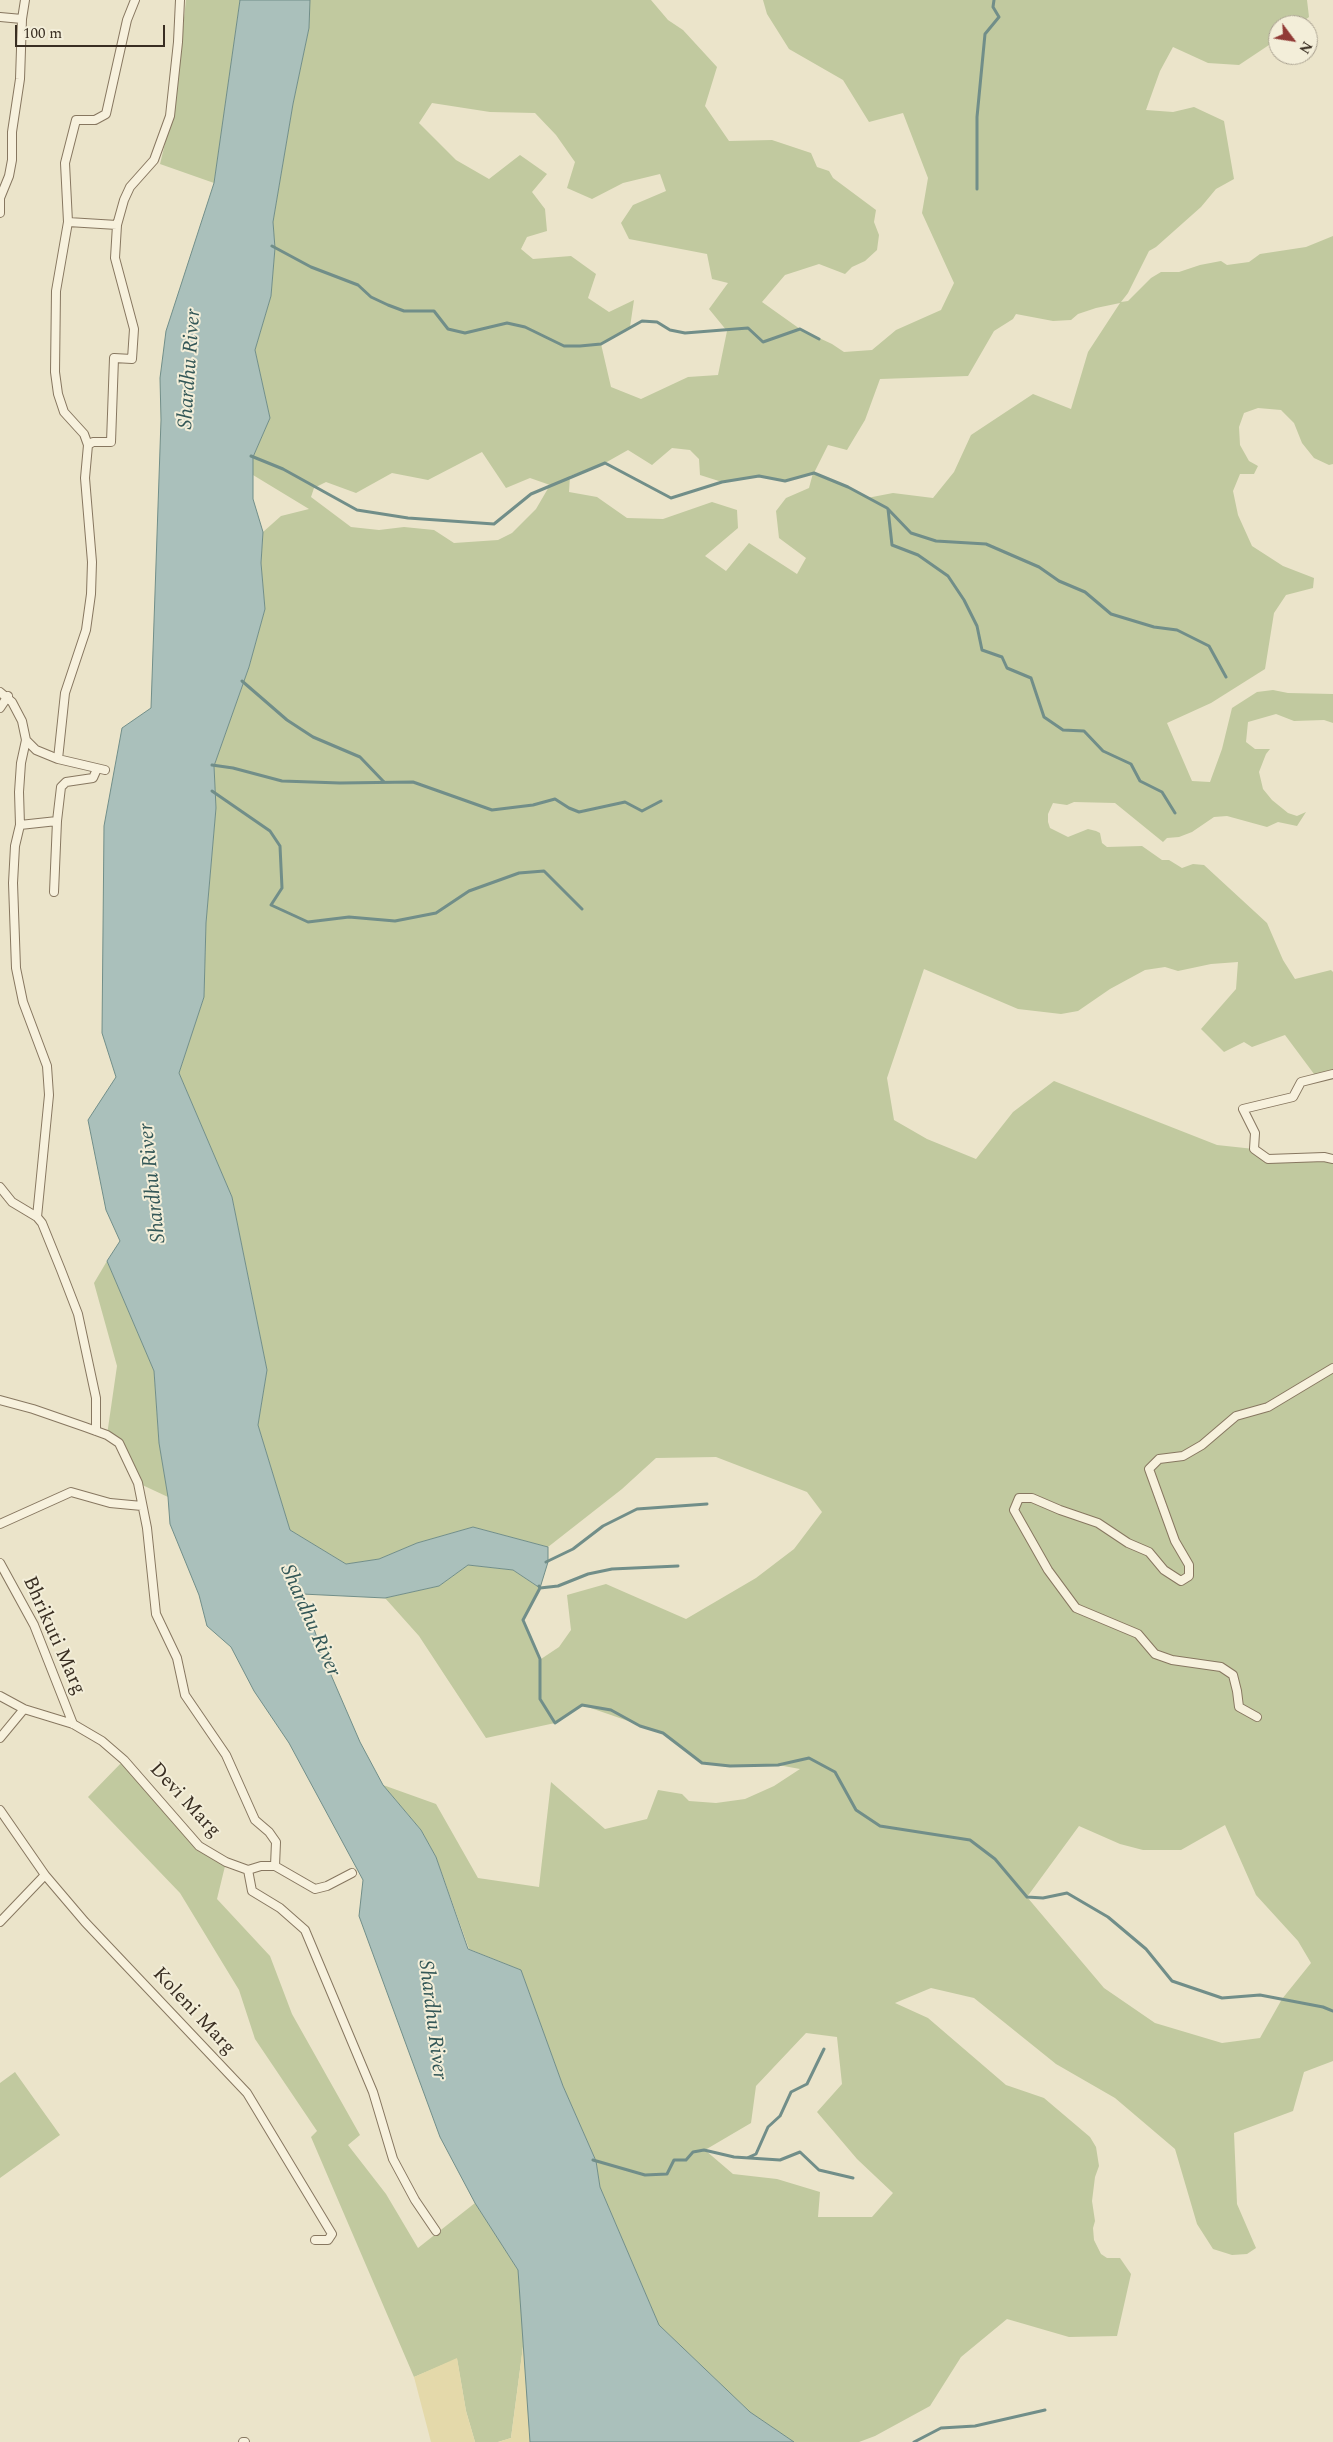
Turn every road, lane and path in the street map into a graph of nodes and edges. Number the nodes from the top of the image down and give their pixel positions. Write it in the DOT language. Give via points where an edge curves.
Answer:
graph roads {
  1 [pos="26,0"];
  2 [pos="135,0"];
  3 [pos="180,0"];
  4 [pos="0,17"];
  5 [pos="22,19"];
  6 [pos="0,213"];
  7 [pos="68,222"];
  8 [pos="117,226"];
  9 [pos="88,445"];
  10 [pos="4,694"];
  11 [pos="0,708"];
  12 [pos="26,740"];
  13 [pos="58,758"];
  14 [pos="56,821"];
  15 [pos="20,825"];
  16 [pos="54,892"];
  17 [pos="1333,1074"];
  18 [pos="1333,1159"];
  19 [pos="0,1187"];
  20 [pos="37,1216"];
  21 [pos="1333,1368"];
  22 [pos="0,1400"];
  23 [pos="96,1431"];
  24 [pos="142,1506"];
  25 [pos="0,1524"];
  26 [pos="0,1563"];
  27 [pos="0,1696"];
  28 [pos="24,1709"];
  29 [pos="1257,1717"];
  30 [pos="73,1724"];
  31 [pos="0,1738"];
  32 [pos="0,1810"];
  33 [pos="7,1822"];
  34 [pos="0,1829"];
  35 [pos="275,1866"];
  36 [pos="248,1870"];
  37 [pos="352,1874"];
  38 [pos="45,1875"];
  39 [pos="0,1922"];
  40 [pos="436,2232"];
  41 [pos="315,2240"];
  1 -- 5 [label="street"];
  2 -- 7 [label="street" via="126,20 106,114 95,120 76,120 72,129 65,163"];
  3 -- 8 [label="street" via="170,116 154,160 130,187"];
  4 -- 5 [label="street"];
  5 -- 6 [label="street" via="12,160 0,198"];
  7 -- 8 [label="street"];
  7 -- 9 [label="street" via="56,291 55,372 64,412 84,434"];
  8 -- 9 [label="street" via="115,258 134,329 132,359 114,358 111,442"];
  9 -- 13 [label="street" via="85,478 92,562 91,594 86,630 65,693"];
  10 -- 11 [label="street"];
  10 -- 12 [label="street" via="22,721"];
  12 -- 13 [label="street" via="36,750"];
  12 -- 15 [label="street" via="20,782"];
  13 -- 14 [label="street" via="101,769 94,778 66,782 61,787"];
  14 -- 15 [label="street"];
  14 -- 16 [label="street"];
  15 -- 20 [label="street" via="13,867 16,968 23,1002 47,1066 49,1095"];
  17 -- 18 [label="street" via="1301,1082 1293,1097 1243,1109 1255,1133 1254,1149 1268,1159"];
  19 -- 20 [label="street" via="12,1202"];
  20 -- 23 [label="street" via="78,1314 96,1398"];
  21 -- 29 [label="street" via="1268,1407 1236,1416 1183,1456 1159,1459 1149,1469 1175,1540 1189,1565 1189,1576 1180,1581 1164,1570 1149,1552 1128,1543 1098,1523 1032,1498 1019,1498 1014,1510 1048,1570 1076,1608 1138,1634 1155,1654 1221,1668 1233,1675 1239,1707"];
  22 -- 23 [label="street"];
  23 -- 24 [label="street" via="119,1443 138,1483"];
  24 -- 25 [label="street" via="110,1503 71,1492"];
  24 -- 35 [label="street" via="156,1614 177,1658 185,1695 226,1755 255,1820 276,1842"];
  26 -- 30 [label="street, Bhrikuti Marg" via="34,1625"];
  27 -- 28 [label="street, Devi Marg"];
  28 -- 30 [label="street, Devi Marg"];
  28 -- 31 [label="street"];
  30 -- 36 [label="street, Devi Marg" via="102,1740 124,1760 199,1846"];
  32 -- 33 [label="street, Koleni Marg"];
  33 -- 34 [label="street"];
  33 -- 38 [label="street, Koleni Marg"];
  35 -- 36 [label="street, Devi Marg"];
  35 -- 37 [label="street" via="315,1889"];
  36 -- 40 [label="street" via="252,1891 280,1908 305,1930 373,2092 393,2159"];
  38 -- 39 [label="street"];
  38 -- 41 [label="street, Koleni Marg" via="85,1922 247,2093 332,2234 328,2240"];
}
